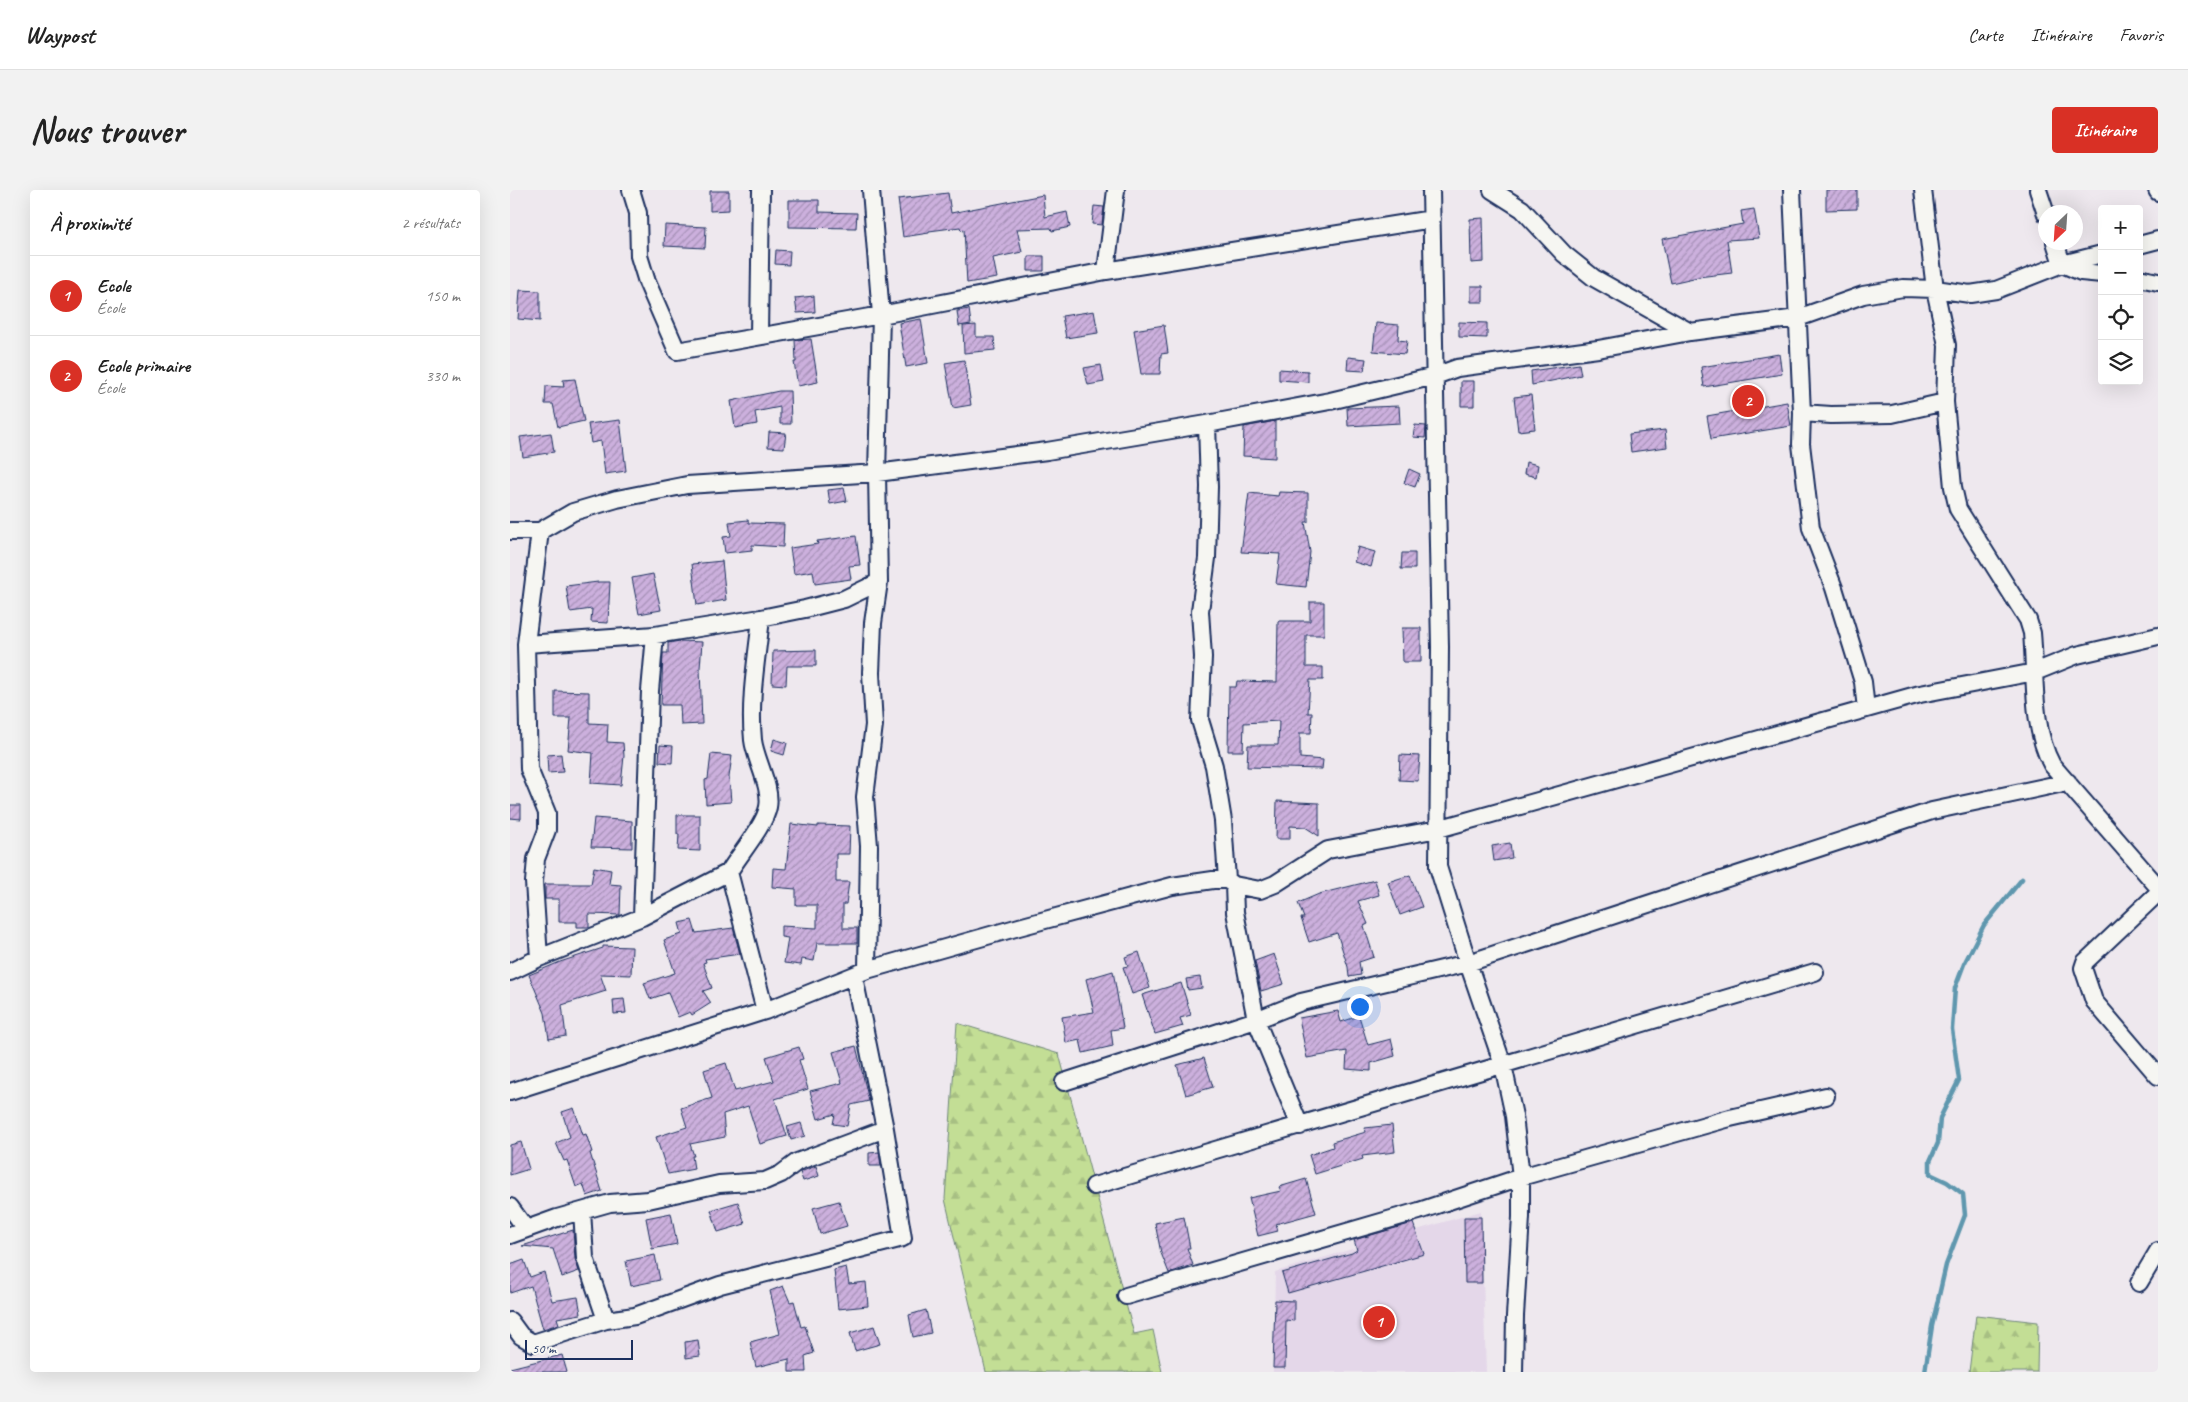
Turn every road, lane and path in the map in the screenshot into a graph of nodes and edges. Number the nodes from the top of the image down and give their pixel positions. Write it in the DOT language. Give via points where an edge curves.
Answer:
graph roads {
  1 [pos="631,190"];
  2 [pos="761,190"];
  3 [pos="871,190"];
  4 [pos="1116,190"];
  5 [pos="1431,190"];
  6 [pos="1492,190"];
  7 [pos="1803,190"];
  8 [pos="1923,190"];
  9 [pos="2038,190"];
  10 [pos="1792,198"];
  11 [pos="2043,205"];
  12 [pos="1432,219"];
  13 [pos="2158,240"];
  14 [pos="2143,244"];
  15 [pos="2058,250"];
  16 [pos="2098,255"];
  17 [pos="2062,264"];
  18 [pos="1106,271"];
  19 [pos="2098,274"];
  20 [pos="2143,279"];
  21 [pos="2158,282"];
  22 [pos="1935,289"];
  23 [pos="881,315"];
  24 [pos="1798,318"];
  25 [pos="1690,332"];
  26 [pos="759,336"];
  27 [pos="1435,376"];
  28 [pos="1945,402"];
  29 [pos="1802,413"];
  30 [pos="1206,424"];
  31 [pos="876,473"];
  32 [pos="510,531"];
  33 [pos="540,531"];
  34 [pos="879,582"];
  35 [pos="761,618"];
  36 [pos="655,635"];
  37 [pos="2158,636"];
  38 [pos="526,644"];
  39 [pos="2035,672"];
  40 [pos="1866,709"];
  41 [pos="2068,782"];
  42 [pos="1438,829"];
  43 [pos="729,872"];
  44 [pos="1230,883"];
  45 [pos="2158,887"];
  46 [pos="2158,893"];
  47 [pos="642,917"];
  48 [pos="539,958"];
  49 [pos="1468,963"];
  50 [pos="510,972"];
  51 [pos="1815,972"];
  52 [pos="861,974"];
  53 [pos="765,1010"];
  54 [pos="1256,1020"];
  55 [pos="1503,1065"];
  56 [pos="2158,1076"];
  57 [pos="1064,1082"];
  58 [pos="510,1092"];
  59 [pos="1826,1096"];
  60 [pos="1300,1126"];
  61 [pos="885,1129"];
  62 [pos="1521,1177"];
  63 [pos="1094,1186"];
  64 [pos="510,1207"];
  65 [pos="582,1210"];
  66 [pos="526,1229"];
  67 [pos="510,1235"];
  68 [pos="2158,1251"];
  69 [pos="2139,1283"];
  70 [pos="1126,1296"];
  71 [pos="606,1320"];
  72 [pos="510,1321"];
  73 [pos="1514,1372"];
  1 -- 26 [label="street" via="638,213 639,256 677,351"];
  2 -- 26 [label="street"];
  3 -- 23 [label="street"];
  4 -- 18 [label="street"];
  5 -- 12 [label="street"];
  6 -- 25 [label="street" via="1522,209 1564,254 1594,278"];
  7 -- 10 [label="street"];
  8 -- 22 [label="street"];
  9 -- 11 [label="street"];
  10 -- 24 [label="street"];
  12 -- 18 [label="street"];
  12 -- 27 [label="street"];
  13 -- 14 [label="street"];
  15 -- 17 [label="street"];
  16 -- 17 [label="street"];
  17 -- 19 [label="street" via="2081,272"];
  17 -- 22 [label="street" via="1996,290 1970,294"];
  18 -- 23 [label="street"];
  20 -- 21 [label="street"];
  22 -- 24 [label="street" via="1903,288 1863,295"];
  22 -- 28 [label="street" via="1948,344"];
  23 -- 26 [label="street"];
  23 -- 31 [label="street"];
  24 -- 25 [label="street"];
  24 -- 29 [label="street"];
  25 -- 27 [label="street" via="1598,350 1457,368"];
  27 -- 30 [label="street" via="1330,401"];
  27 -- 42 [label="street" via="1440,647"];
  28 -- 29 [label="street" via="1892,414"];
  28 -- 39 [label="street" via="1958,510 2028,620"];
  29 -- 40 [label="street" via="1801,444 1811,528 1834,588 1863,682"];
  30 -- 31 [label="street" via="1047,451"];
  30 -- 44 [label="street" via="1209,487 1207,558 1200,611 1203,657 1200,720 1214,766"];
  31 -- 33 [label="street" via="688,485 617,499 573,512"];
  31 -- 34 [label="street"];
  32 -- 33 [label="street"];
  33 -- 38 [label="street"];
  34 -- 35 [label="street" via="844,599"];
  34 -- 52 [label="street" via="871,673 874,725 865,797 869,846"];
  35 -- 36 [label="street"];
  35 -- 43 [label="street" via="752,707 753,742 766,784 768,806 754,836"];
  36 -- 38 [label="street"];
  36 -- 47 [label="street"];
  37 -- 39 [label="street" via="2077,655"];
  38 -- 48 [label="street" via="530,769 547,813 547,830 536,859 534,882"];
  39 -- 40 [label="street" via="1920,694"];
  39 -- 41 [label="street" via="2038,720 2044,749 2052,765"];
  40 -- 42 [label="street"];
  41 -- 45 [label="street"];
  41 -- 49 [label="street" via="1932,811"];
  42 -- 44 [label="street" via="1328,850 1260,890"];
  42 -- 49 [label="street" via="1438,867"];
  43 -- 47 [label="street"];
  43 -- 53 [label="street"];
  44 -- 52 [label="street" via="1213,880 1172,886"];
  44 -- 54 [label="street"];
  46 -- 56 [label="street" via="2085,962 2084,968 2094,1001"];
  47 -- 48 [label="street"];
  48 -- 50 [label="street"];
  49 -- 54 [label="street" via="1301,1002"];
  49 -- 55 [label="street"];
  51 -- 55 [label="street"];
  52 -- 53 [label="street"];
  52 -- 61 [label="street"];
  53 -- 58 [label="street"];
  54 -- 57 [label="street"];
  54 -- 60 [label="street"];
  55 -- 60 [label="street"];
  55 -- 62 [label="street" via="1514,1116"];
  59 -- 62 [label="street" via="1730,1118"];
  60 -- 63 [label="street"];
  61 -- 65 [label="street" via="797,1162 766,1181 719,1184"];
  61 -- 71 [label="street" via="902,1238 720,1285 635,1316"];
  62 -- 70 [label="street" via="1419,1211"];
  62 -- 73 [label="street"];
  64 -- 66 [label="street"];
  65 -- 66 [label="street"];
  65 -- 71 [label="street" via="585,1258"];
  66 -- 67 [label="street"];
  68 -- 69 [label="street"];
  71 -- 72 [label="street" via="533,1343 521,1336"];
}
